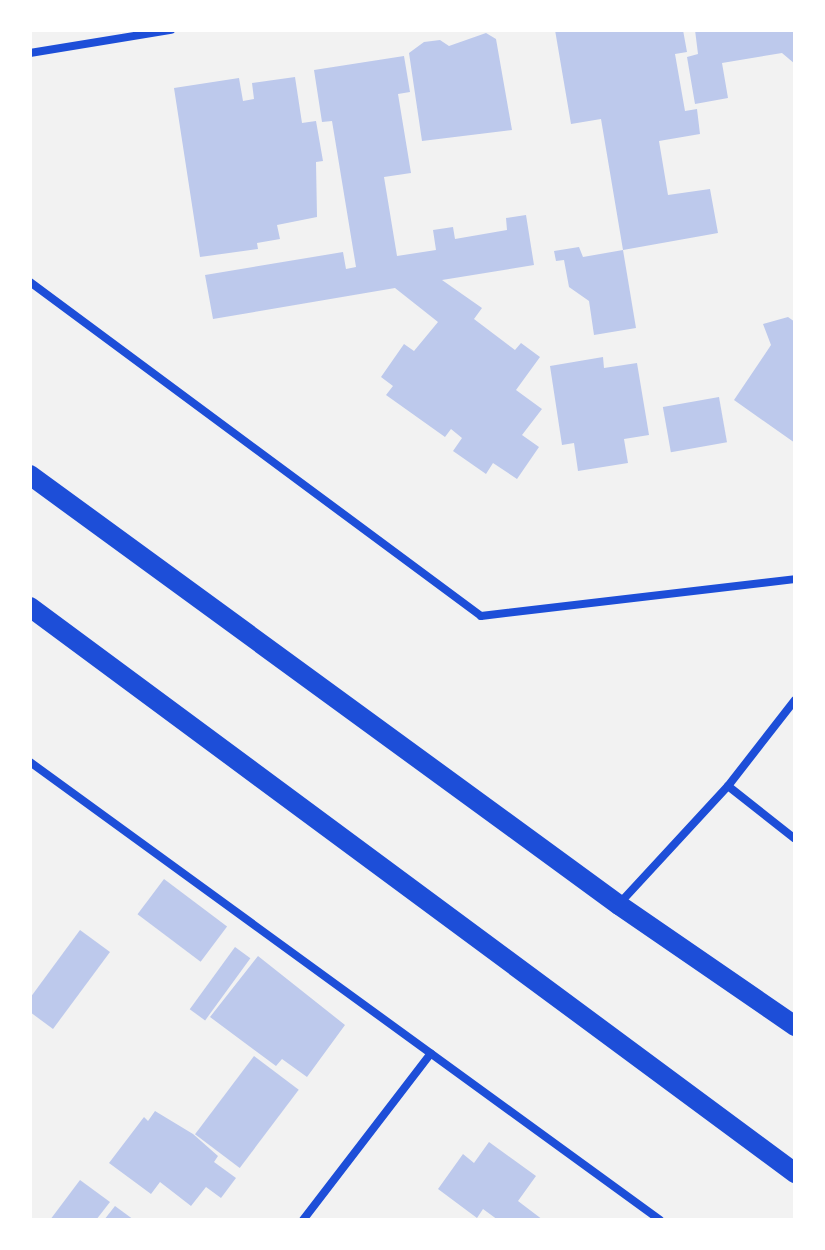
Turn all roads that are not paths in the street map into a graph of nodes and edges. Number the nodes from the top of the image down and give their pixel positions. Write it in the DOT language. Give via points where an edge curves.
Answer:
graph roads {
  1 [pos="171,30"];
  2 [pos="30,53"];
  3 [pos="30,282"];
  4 [pos="30,475"];
  5 [pos="795,579"];
  6 [pos="30,607"];
  7 [pos="795,700"];
  8 [pos="30,762"];
  9 [pos="728,786"];
  10 [pos="795,839"];
  11 [pos="619,905"];
  12 [pos="795,1026"];
  13 [pos="431,1053"];
  14 [pos="795,1173"];
  15 [pos="303,1220"];
  16 [pos="660,1220"];
  1 -- 2 [label="street"];
  3 -- 5 [label="street" via="481,616"];
  4 -- 11 [label="main road"];
  6 -- 14 [label="main road"];
  7 -- 9 [label="street"];
  8 -- 13 [label="street"];
  9 -- 10 [label="street"];
  9 -- 11 [label="street"];
  11 -- 12 [label="main road"];
  13 -- 15 [label="street"];
  13 -- 16 [label="street"];
}
